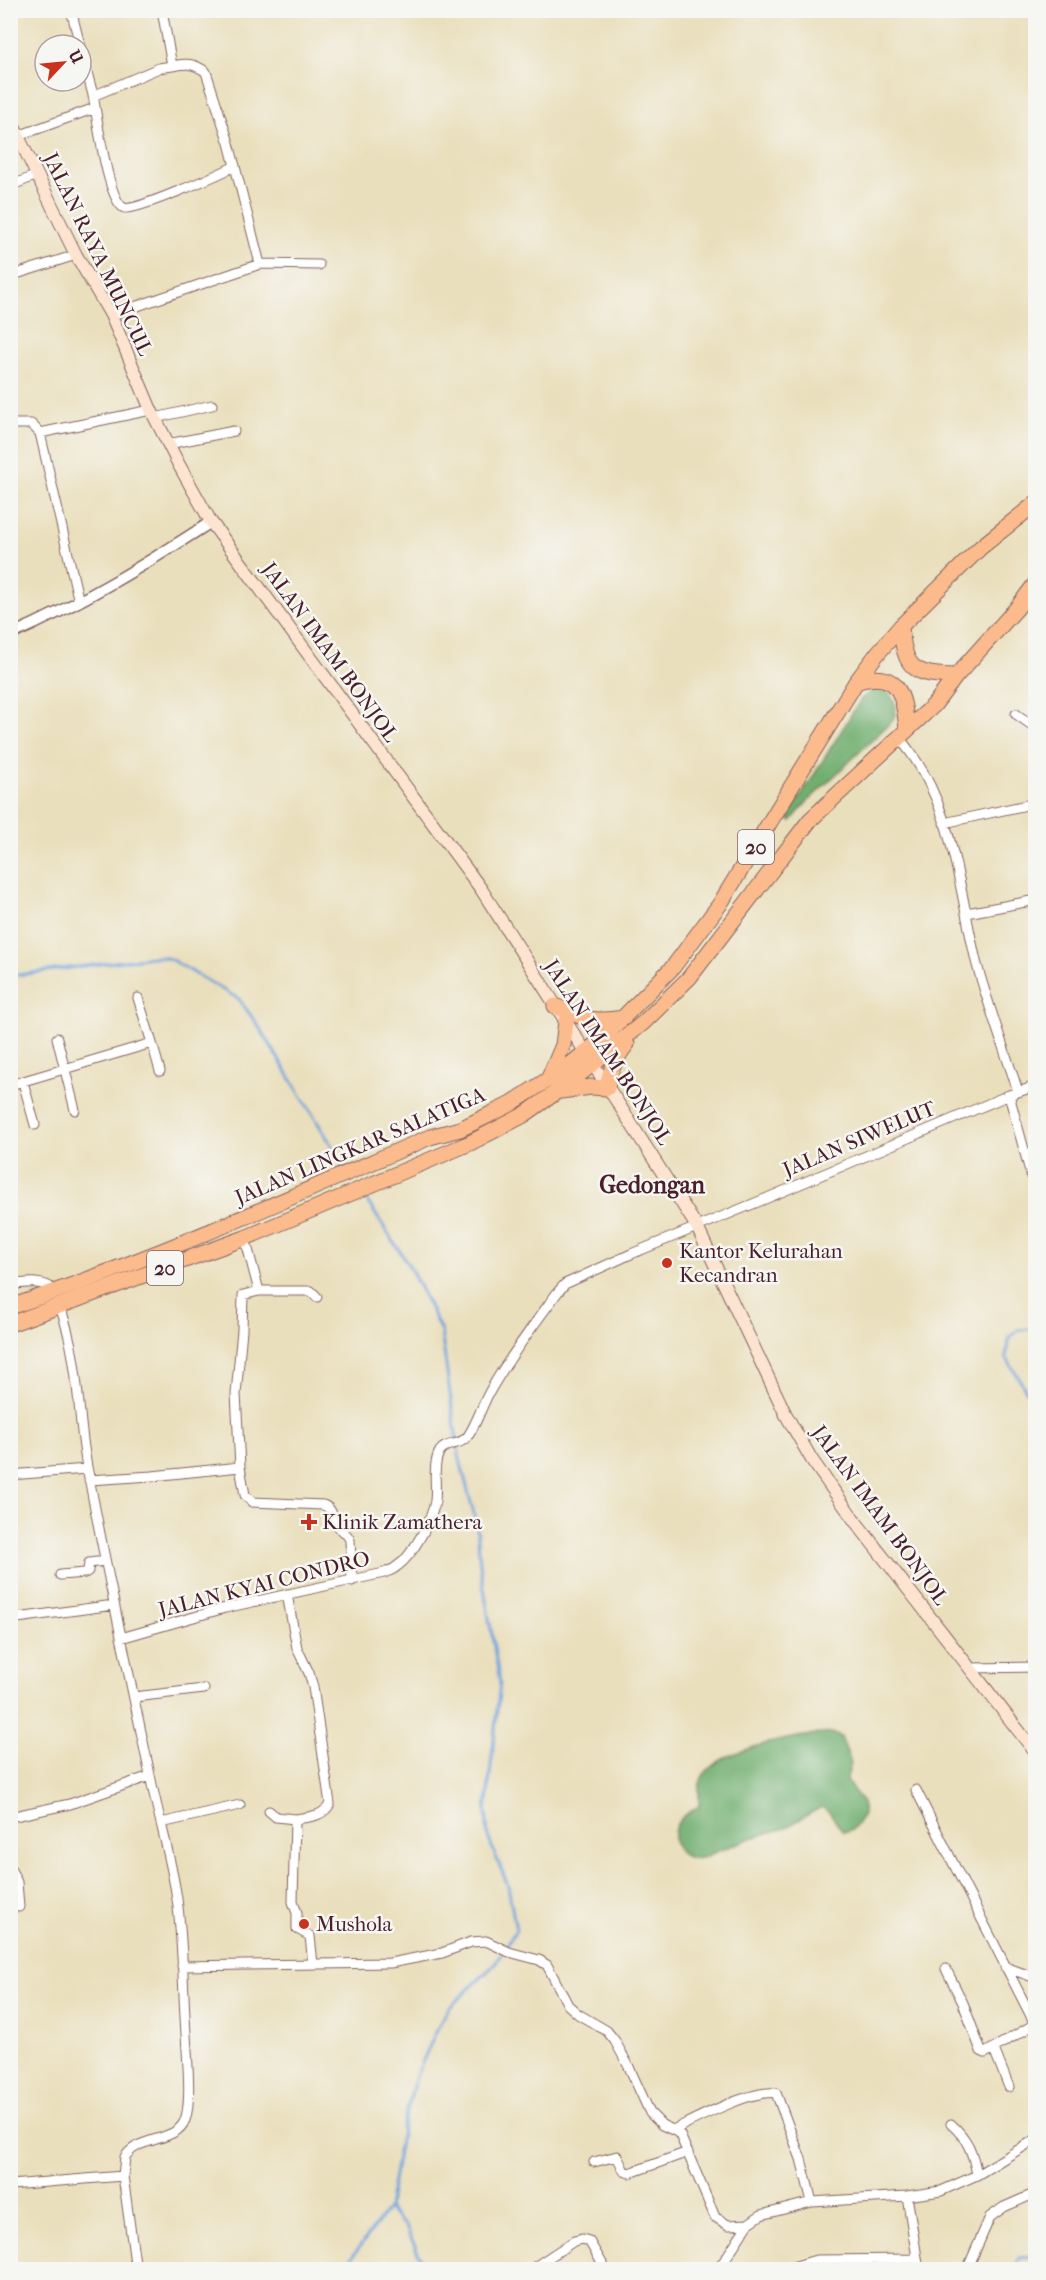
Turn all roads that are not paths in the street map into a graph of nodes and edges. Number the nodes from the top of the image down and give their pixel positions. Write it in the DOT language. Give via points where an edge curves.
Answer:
graph roads {
  1 [pos="70,10"];
  2 [pos="162,10"];
  3 [pos="77,33"];
  4 [pos="172,66"];
  5 [pos="92,93"];
  6 [pos="93,96"];
  7 [pos="95,108"];
  8 [pos="10,116"];
  9 [pos="18,136"];
  10 [pos="235,166"];
  11 [pos="37,175"];
  12 [pos="10,186"];
  13 [pos="76,255"];
  14 [pos="260,264"];
  15 [pos="319,265"];
  16 [pos="10,276"];
  17 [pos="111,315"];
  18 [pos="212,405"];
  19 [pos="153,414"];
  20 [pos="10,424"];
  21 [pos="234,431"];
  22 [pos="40,433"];
  23 [pos="168,444"];
  24 [pos="1035,503"];
  25 [pos="211,522"];
  26 [pos="1035,583"];
  27 [pos="79,602"];
  28 [pos="901,626"];
  29 [pos="10,635"];
  30 [pos="956,676"];
  31 [pos="856,682"];
  32 [pos="1016,714"];
  33 [pos="1035,728"];
  34 [pos="903,734"];
  35 [pos="1035,803"];
  36 [pos="944,823"];
  37 [pos="1035,901"];
  38 [pos="967,913"];
  39 [pos="138,998"];
  40 [pos="555,1006"];
  41 [pos="624,1018"];
  42 [pos="566,1021"];
  43 [pos="643,1023"];
  44 [pos="57,1038"];
  45 [pos="152,1043"];
  46 [pos="589,1059"];
  47 [pos="64,1071"];
  48 [pos="160,1071"];
  49 [pos="23,1082"];
  50 [pos="10,1085"];
  51 [pos="550,1086"];
  52 [pos="1035,1086"];
  53 [pos="607,1088"];
  54 [pos="1013,1093"];
  55 [pos="75,1110"];
  56 [pos="35,1125"];
  57 [pos="1031,1175"];
  58 [pos="697,1227"];
  59 [pos="245,1238"];
  60 [pos="10,1285"];
  61 [pos="259,1291"];
  62 [pos="317,1297"];
  63 [pos="58,1300"];
  64 [pos="10,1307"];
  65 [pos="10,1324"];
  66 [pos="240,1467"];
  67 [pos="87,1470"];
  68 [pos="10,1475"];
  69 [pos="89,1480"];
  70 [pos="105,1561"];
  71 [pos="60,1575"];
  72 [pos="352,1581"];
  73 [pos="287,1594"];
  74 [pos="114,1605"];
  75 [pos="10,1619"];
  76 [pos="121,1638"];
  77 [pos="1035,1667"];
  78 [pos="970,1668"];
  79 [pos="204,1689"];
  80 [pos="134,1697"];
  81 [pos="1035,1753"];
  82 [pos="150,1776"];
  83 [pos="915,1790"];
  84 [pos="240,1805"];
  85 [pos="269,1811"];
  86 [pos="10,1816"];
  87 [pos="295,1819"];
  88 [pos="161,1823"];
  89 [pos="10,1868"];
  90 [pos="19,1907"];
  91 [pos="313,1964"];
  92 [pos="182,1966"];
  93 [pos="1005,1967"];
  94 [pos="946,1969"];
  95 [pos="1035,1978"];
  96 [pos="1035,2025"];
  97 [pos="994,2049"];
  98 [pos="1009,2087"];
  99 [pos="951,2124"];
  100 [pos="674,2130"];
  101 [pos="1035,2139"];
  102 [pos="688,2152"];
  103 [pos="594,2162"];
  104 [pos="977,2175"];
  105 [pos="123,2176"];
  106 [pos="10,2185"];
  107 [pos="1035,2193"];
  108 [pos="907,2196"];
  109 [pos="812,2202"];
  110 [pos="748,2224"];
  111 [pos="917,2259"];
  112 [pos="136,2270"];
  113 [pos="530,2270"];
  114 [pos="606,2270"];
  115 [pos="714,2270"];
  116 [pos="782,2270"];
  117 [pos="919,2270"];
  118 [pos="967,2270"];
  1 -- 3 [label="street"];
  2 -- 4 [label="street"];
  4 -- 6 [label="street"];
  4 -- 10 [label="street" via="197,65 206,72"];
  5 -- 6 [label="street"];
  6 -- 7 [label="street"];
  7 -- 9 [label="street"];
  7 -- 10 [label="street" via="108,175 123,208 154,200"];
  8 -- 9 [label="main road, JALAN RAYA MUNCUL"];
  9 -- 11 [label="main road, JALAN RAYA MUNCUL"];
  10 -- 14 [label="street"];
  11 -- 12 [label="street"];
  11 -- 13 [label="main road, JALAN RAYA MUNCUL"];
  13 -- 16 [label="street"];
  13 -- 17 [label="main road, JALAN RAYA MUNCUL"];
  14 -- 15 [label="street"];
  14 -- 17 [label="street"];
  17 -- 19 [label="main road, JALAN RAYA MUNCUL"];
  18 -- 19 [label="street"];
  19 -- 22 [label="street"];
  19 -- 23 [label="main road, JALAN IMAM BONJOL"];
  20 -- 22 [label="street" via="31,424"];
  21 -- 23 [label="street"];
  22 -- 27 [label="street"];
  23 -- 25 [label="main road, JALAN IMAM BONJOL"];
  24 -- 28 [label="highway, JALAN LINGKAR SALATIGA / 20" via="981,547"];
  25 -- 27 [label="street"];
  25 -- 40 [label="main road, JALAN IMAM BONJOL" via="481,890"];
  26 -- 30 [label="highway, JALAN LINGKAR SALATIGA / 20"];
  27 -- 29 [label="street"];
  28 -- 30 [label="highway" via="905,657 911,666 934,676"];
  28 -- 31 [label="highway, JALAN LINGKAR SALATIGA / 20"];
  30 -- 34 [label="highway, JALAN LINGKAR SALATIGA / 20" via="934,705"];
  31 -- 34 [label="highway" via="881,677 898,689 904,700"];
  31 -- 41 [label="highway, JALAN LINGKAR SALATIGA / 20" via="720,904 673,967"];
  32 -- 33 [label="street"];
  34 -- 36 [label="street" via="934,790"];
  34 -- 43 [label="highway, JALAN LINGKAR SALATIGA / 20" via="810,820 689,978"];
  35 -- 36 [label="street"];
  36 -- 38 [label="street"];
  37 -- 38 [label="street"];
  38 -- 54 [label="street"];
  39 -- 45 [label="street"];
  40 -- 41 [label="highway" via="595,1022"];
  40 -- 42 [label="main road, JALAN IMAM BONJOL"];
  41 -- 46 [label="highway, JALAN LINGKAR SALATIGA / 20"];
  42 -- 46 [label="main road, JALAN IMAM BONJOL"];
  42 -- 51 [label="highway"];
  43 -- 46 [label="highway, JALAN LINGKAR SALATIGA / 20"];
  43 -- 53 [label="highway" via="616,1058"];
  44 -- 47 [label="street"];
  45 -- 47 [label="street"];
  45 -- 48 [label="street"];
  46 -- 51 [label="highway, JALAN LINGKAR SALATIGA / 20"];
  46 -- 53 [label="main road, JALAN IMAM BONJOL"];
  47 -- 49 [label="street"];
  47 -- 55 [label="street"];
  49 -- 50 [label="street"];
  49 -- 56 [label="street"];
  51 -- 53 [label="highway"];
  51 -- 59 [label="highway, JALAN LINGKAR SALATIGA / 20" via="524,1115 470,1143"];
  51 -- 63 [label="highway, JALAN LINGKAR SALATIGA / 20" via="460,1130 430,1137"];
  52 -- 54 [label="street, JALAN SIWELUT"];
  53 -- 58 [label="main road, JALAN IMAM BONJOL"];
  54 -- 57 [label="street"];
  54 -- 58 [label="street, JALAN SIWELUT"];
  58 -- 72 [label="street, JALAN KYAI CONDRO" via="565,1284 556,1293 489,1391 468,1436 439,1453 435,1502 423,1532 405,1560 384,1573"];
  58 -- 78 [label="main road, JALAN IMAM BONJOL" via="786,1415 812,1460"];
  59 -- 61 [label="street"];
  59 -- 63 [label="highway, JALAN LINGKAR SALATIGA / 20"];
  60 -- 63 [label="street" via="45,1284 53,1288"];
  61 -- 62 [label="street" via="311,1291"];
  61 -- 66 [label="street" via="242,1297 236,1394"];
  63 -- 64 [label="highway, JALAN LINGKAR SALATIGA / 20"];
  63 -- 65 [label="highway, JALAN LINGKAR SALATIGA / 20"];
  63 -- 67 [label="street" via="74,1363"];
  66 -- 69 [label="street"];
  66 -- 72 [label="street" via="245,1495 252,1503 323,1505 331,1509 350,1540"];
  67 -- 68 [label="street"];
  67 -- 69 [label="street"];
  69 -- 70 [label="street"];
  70 -- 71 [label="street" via="89,1563 85,1573"];
  70 -- 74 [label="street"];
  72 -- 73 [label="street, JALAN KYAI CONDRO"];
  73 -- 76 [label="street, JALAN KYAI CONDRO"];
  73 -- 87 [label="street" via="297,1648 313,1688 330,1804 321,1814"];
  74 -- 75 [label="street"];
  74 -- 76 [label="street"];
  76 -- 80 [label="street"];
  77 -- 78 [label="street"];
  78 -- 81 [label="main road, JALAN IMAM BONJOL"];
  79 -- 80 [label="street"];
  80 -- 82 [label="street"];
  82 -- 86 [label="street" via="70,1804"];
  82 -- 88 [label="street"];
  83 -- 93 [label="street"];
  84 -- 88 [label="street"];
  85 -- 87 [label="street" via="276,1817"];
  87 -- 91 [label="street" via="293,1902 297,1929 310,1936"];
  88 -- 92 [label="street" via="175,1882"];
  89 -- 90 [label="street"];
  91 -- 92 [label="street"];
  91 -- 100 [label="street" via="390,1963 478,1941 539,1960 547,1965 568,2005 607,2031 615,2041 654,2120"];
  92 -- 105 [label="street" via="187,2063 185,2121 176,2131 131,2149 125,2157"];
  93 -- 95 [label="street"];
  93 -- 96 [label="street"];
  94 -- 97 [label="street" via="981,2051"];
  96 -- 97 [label="street"];
  97 -- 98 [label="street"];
  99 -- 104 [label="street" via="966,2139"];
  100 -- 102 [label="street"];
  100 -- 109 [label="street" via="729,2104 776,2093 801,2159"];
  101 -- 104 [label="street"];
  102 -- 103 [label="street" via="630,2174 617,2156"];
  102 -- 110 [label="street" via="715,2217 728,2225"];
  104 -- 108 [label="street" via="941,2191"];
  105 -- 106 [label="street"];
  105 -- 112 [label="street"];
  107 -- 118 [label="street" via="990,2217"];
  108 -- 109 [label="street"];
  108 -- 111 [label="street"];
  109 -- 110 [label="street" via="761,2215"];
  110 -- 115 [label="street"];
  111 -- 116 [label="street" via="816,2260"];
  111 -- 117 [label="street"];
  113 -- 114 [label="street" via="582,2239 589,2241"];
}
